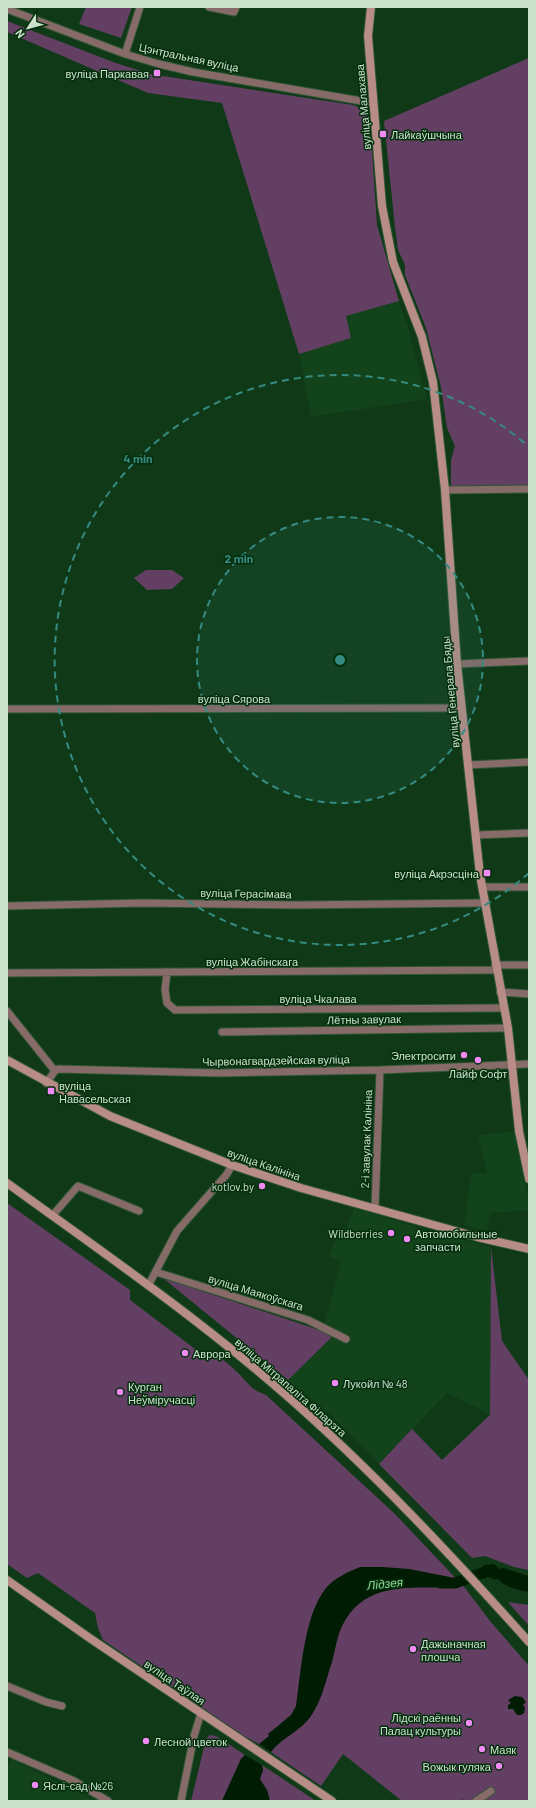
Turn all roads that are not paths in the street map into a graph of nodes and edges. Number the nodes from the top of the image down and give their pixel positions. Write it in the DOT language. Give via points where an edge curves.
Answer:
graph roads {
  1 [pos="140,7"];
  2 [pos="209,7"];
  3 [pos="236,7"];
  4 [pos="371,7"];
  5 [pos="7,9"];
  6 [pos="125,54"];
  7 [pos="373,103"];
  8 [pos="382,206"];
  9 [pos="529,489"];
  10 [pos="446,490"];
  11 [pos="529,661"];
  12 [pos="457,664"];
  13 [pos="461,708"];
  14 [pos="7,709"];
  15 [pos="529,762"];
  16 [pos="468,765"];
  17 [pos="529,834"];
  18 [pos="476,835"];
  19 [pos="482,887"];
  20 [pos="529,887"];
  21 [pos="484,903"];
  22 [pos="7,906"];
  23 [pos="529,965"];
  24 [pos="496,968"];
  25 [pos="167,972"];
  26 [pos="7,973"];
  27 [pos="500,992"];
  28 [pos="529,994"];
  29 [pos="504,1008"];
  30 [pos="7,1011"];
  31 [pos="508,1028"];
  32 [pos="222,1032"];
  33 [pos="7,1060"];
  34 [pos="512,1064"];
  35 [pos="529,1064"];
  36 [pos="380,1070"];
  37 [pos="55,1071"];
  38 [pos="46,1083"];
  39 [pos="527,1161"];
  40 [pos="232,1165"];
  41 [pos="529,1179"];
  42 [pos="7,1183"];
  43 [pos="375,1208"];
  44 [pos="139,1211"];
  45 [pos="52,1216"];
  46 [pos="529,1249"];
  47 [pos="156,1272"];
  48 [pos="148,1286"];
  49 [pos="346,1339"];
  50 [pos="8,1584"];
  51 [pos="529,1642"];
  52 [pos="7,1686"];
  53 [pos="62,1706"];
  54 [pos="201,1713"];
  55 [pos="7,1752"];
  56 [pos="491,1791"];
  57 [pos="108,1801"];
  58 [pos="181,1801"];
  59 [pos="332,1801"];
  60 [pos="476,1801"];
  1 -- 6 [label="street"];
  2 -- 3 [label="street" via="234,12"];
  4 -- 7 [label="main road, вуліца Малахава" via="368,36"];
  5 -- 6 [label="street, Цэнтральная вуліца"];
  6 -- 7 [label="street, Цэнтральная вуліца" via="193,72"];
  7 -- 8 [label="main road, вуліца Малахава"];
  8 -- 10 [label="main road, вуліца Генерала Бяды" via="392,262 422,337 434,382"];
  9 -- 10 [label="street"];
  10 -- 12 [label="main road, вуліца Генерала Бяды"];
  11 -- 12 [label="street"];
  12 -- 13 [label="main road, вуліца Генерала Бяды"];
  13 -- 14 [label="street, вуліца Сярова"];
  13 -- 16 [label="main road, вуліца Генерала Бяды"];
  15 -- 16 [label="street"];
  16 -- 18 [label="main road, вуліца Генерала Бяды"];
  17 -- 18 [label="street"];
  18 -- 19 [label="main road, вуліца Генерала Бяды"];
  19 -- 20 [label="street"];
  19 -- 21 [label="main road, вуліца Генерала Бяды"];
  21 -- 22 [label="street, вуліца Герасімава" via="142,903"];
  21 -- 24 [label="main road, вуліца Генерала Бяды"];
  23 -- 24 [label="street, вуліца Жабінскага"];
  24 -- 25 [label="street, вуліца Жабінскага"];
  24 -- 27 [label="main road, вуліца Генерала Бяды"];
  25 -- 26 [label="street, вуліца Жабінскага"];
  25 -- 29 [label="street, вуліца Чкалава" via="167,1003 175,1010"];
  27 -- 28 [label="street"];
  27 -- 29 [label="main road, вуліца Генерала Бяды"];
  29 -- 31 [label="main road, вуліца Генерала Бяды"];
  30 -- 37 [label="street"];
  31 -- 32 [label="street, Лётны завулак"];
  31 -- 34 [label="main road, вуліца Генерала Бяды"];
  33 -- 38 [label="main road, вуліца Калініна"];
  34 -- 35 [label="street, Чырвонагвардзейская вуліца"];
  34 -- 36 [label="street, Чырвонагвардзейская вуліца"];
  34 -- 39 [label="main road, вуліца Генерала Бяды"];
  36 -- 37 [label="street, Чырвонагвардзейская вуліца" via="218,1073 58,1069"];
  36 -- 43 [label="street, 2-і завулак Калініна"];
  37 -- 38 [label="street"];
  38 -- 40 [label="main road, вуліца Калініна" via="110,1116"];
  39 -- 41 [label="main road, вуліца Генерала Бяды"];
  40 -- 43 [label="main road, вуліца Калініна"];
  40 -- 47 [label="street" via="177,1231"];
  42 -- 45 [label="main road, вуліца Мітрапаліта Філарэта"];
  43 -- 46 [label="main road, вуліца Калініна"];
  44 -- 45 [label="street" via="78,1186"];
  45 -- 48 [label="main road, вуліца Мітрапаліта Філарэта"];
  47 -- 48 [label="street"];
  47 -- 49 [label="street, вуліца Маякоўскага" via="308,1320"];
  48 -- 51 [label="main road, вуліца Мітрапаліта Філарэта" via="232,1350 330,1433 477,1583"];
  50 -- 54 [label="main road, вуліца Таўлая"];
  52 -- 53 [label="street"];
  54 -- 58 [label="street"];
  54 -- 59 [label="main road, вуліца Таўлая"];
  55 -- 57 [label="street" via="74,1781"];
  56 -- 60 [label="street"];
}
